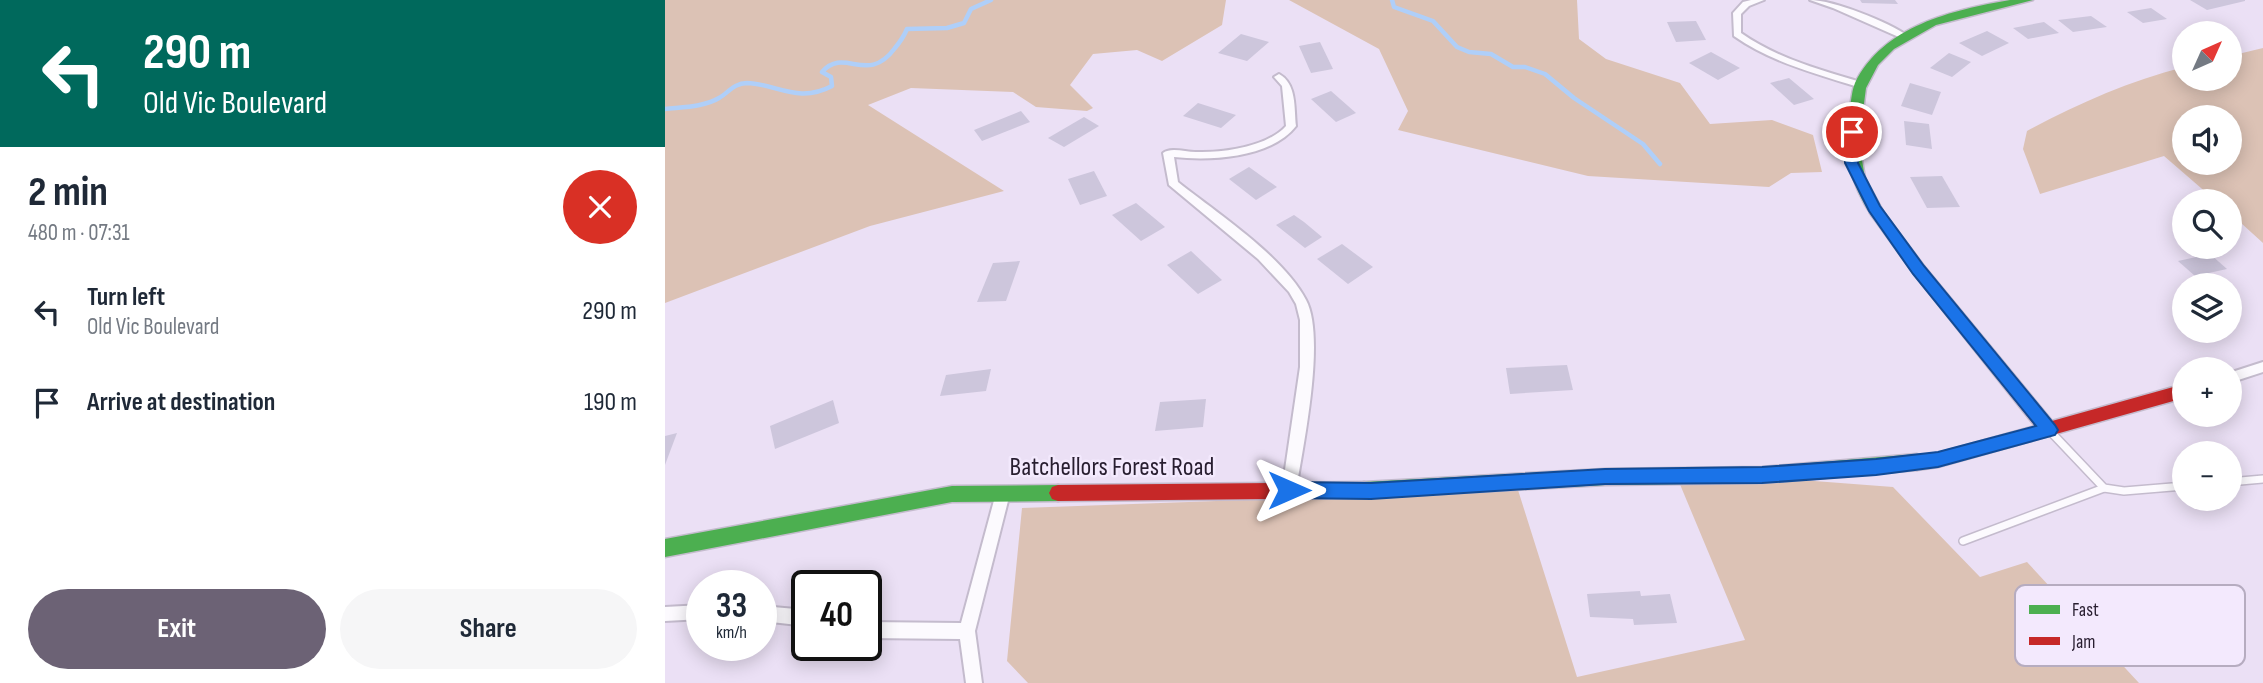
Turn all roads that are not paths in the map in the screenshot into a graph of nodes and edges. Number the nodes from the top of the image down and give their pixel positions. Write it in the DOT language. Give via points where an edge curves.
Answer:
graph roads {
  1 [pos="1760,0"];
  2 [pos="1814,0"];
  3 [pos="2028,0"];
  4 [pos="1904,36"];
  5 [pos="1279,77"];
  6 [pos="1861,85"];
  7 [pos="2262,369"];
  8 [pos="2242,374"];
  9 [pos="2172,394"];
  10 [pos="2049,430"];
  11 [pos="2263,479"];
  12 [pos="2242,481"];
  13 [pos="2172,487"];
  14 [pos="2104,488"];
  15 [pos="1289,490"];
  16 [pos="1003,492"];
  17 [pos="1963,541"];
  18 [pos="665,548"];
  19 [pos="686,613"];
  20 [pos="665,614"];
  21 [pos="882,630"];
  22 [pos="967,631"];
  23 [pos="974,683"];
  1 -- 6 [label="street" via="1737,13 1737,34 1774,56"];
  2 -- 4 [label="street"];
  3 -- 4 [label="street" via="1939,21"];
  4 -- 6 [label="street" via="1879,58"];
  5 -- 15 [label="street" via="1287,86 1291,126 1286,133 1210,158 1168,153 1173,183 1286,279 1303,305 1308,353"];
  6 -- 10 [label="street" via="1852,132 1852,163 1874,208"];
  7 -- 8 [label="street"];
  9 -- 10 [label="street, Batchellors Forest Road"];
  10 -- 14 [label="lane"];
  10 -- 15 [label="street, Batchellors Forest Road" via="1938,460 1876,467 1371,491"];
  11 -- 12 [label="lane"];
  13 -- 14 [label="lane"];
  14 -- 17 [label="lane"];
  15 -- 16 [label="street, Batchellors Forest Road"];
  16 -- 18 [label="street, Batchellors Forest Road" via="952,494"];
  16 -- 22 [label="street"];
  19 -- 20 [label="street"];
  21 -- 22 [label="street"];
  22 -- 23 [label="street"];
}
